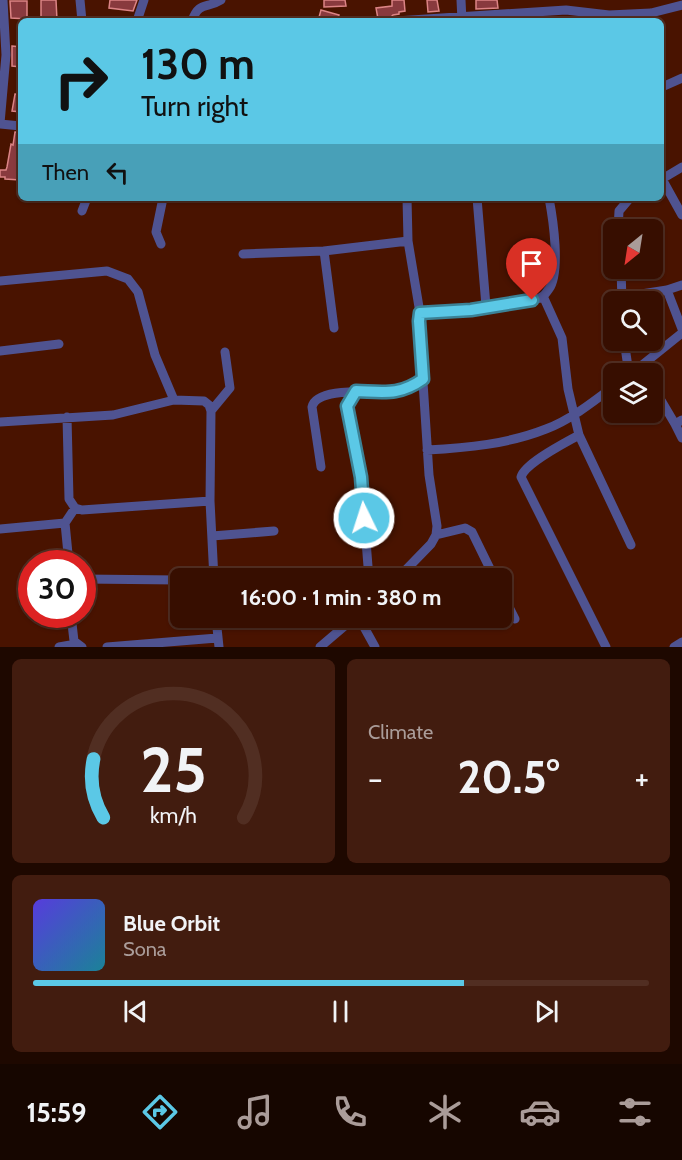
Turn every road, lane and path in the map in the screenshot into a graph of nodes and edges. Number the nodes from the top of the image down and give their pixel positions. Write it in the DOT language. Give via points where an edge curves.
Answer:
graph roads {
  1 [pos="3,0"];
  2 [pos="80,0"];
  3 [pos="144,0"];
  4 [pos="221,0"];
  5 [pos="461,0"];
  6 [pos="682,5"];
  7 [pos="82,18"];
  8 [pos="138,18"];
  9 [pos="194,18"];
  10 [pos="462,18"];
  11 [pos="474,18"];
  12 [pos="682,78"];
  13 [pos="2,79"];
  14 [pos="664,86"];
  15 [pos="0,124"];
  16 [pos="18,126"];
  17 [pos="682,167"];
  18 [pos="664,178"];
  19 [pos="664,183"];
  20 [pos="86,201"];
  21 [pos="162,201"];
  22 [pos="407,201"];
  23 [pos="477,201"];
  24 [pos="550,201"];
  25 [pos="627,201"];
  26 [pos="82,211"];
  27 [pos="682,215"];
  28 [pos="619,219"];
  29 [pos="408,242"];
  30 [pos="161,244"];
  31 [pos="324,251"];
  32 [pos="243,254"];
  33 [pos="0,281"];
  34 [pos="682,285"];
  35 [pos="667,290"];
  36 [pos="662,291"];
  37 [pos="543,296"];
  38 [pos="486,306"];
  39 [pos="420,313"];
  40 [pos="334,328"];
  41 [pos="682,328"];
  42 [pos="682,333"];
  43 [pos="59,344"];
  44 [pos="0,351"];
  45 [pos="225,352"];
  46 [pos="651,363"];
  47 [pos="423,379"];
  48 [pos="356,391"];
  49 [pos="603,394"];
  50 [pos="174,400"];
  51 [pos="663,400"];
  52 [pos="211,411"];
  53 [pos="573,415"];
  54 [pos="67,417"];
  55 [pos="0,422"];
  56 [pos="679,422"];
  57 [pos="579,435"];
  58 [pos="682,438"];
  59 [pos="427,450"];
  60 [pos="321,467"];
  61 [pos="210,501"];
  62 [pos="75,508"];
  63 [pos="65,523"];
  64 [pos="0,529"];
  65 [pos="274,531"];
  66 [pos="436,535"];
  67 [pos="212,536"];
  68 [pos="631,545"];
  69 [pos="68,550"];
  70 [pos="213,568"];
  71 [pos="368,568"];
  72 [pos="409,568"];
  73 [pos="490,568"];
  74 [pos="96,579"];
  75 [pos="170,580"];
  76 [pos="512,612"];
  77 [pos="516,619"];
  78 [pos="74,628"];
  79 [pos="342,628"];
  80 [pos="365,628"];
  81 [pos="218,642"];
  82 [pos="682,642"];
  83 [pos="79,645"];
  84 [pos="59,647"];
  85 [pos="107,647"];
  86 [pos="320,647"];
  87 [pos="375,647"];
  88 [pos="606,647"];
  89 [pos="674,647"];
  1 -- 13 [label="street" via="6,27"];
  2 -- 7 [label="street"];
  3 -- 8 [label="street"];
  4 -- 9 [label="street" via="202,5"];
  5 -- 10 [label="street"];
  6 -- 11 [label="street" via="651,13 609,15 566,10"];
  12 -- 14 [label="street"];
  13 -- 15 [label="street"];
  15 -- 16 [label="street"];
  17 -- 18 [label="street"];
  19 -- 27 [label="street"];
  20 -- 26 [label="street"];
  21 -- 30 [label="street" via="156,232"];
  22 -- 29 [label="street"];
  23 -- 38 [label="street"];
  24 -- 37 [label="street" via="555,226 555,277"];
  25 -- 28 [label="street" via="619,211"];
  29 -- 31 [label="street"];
  29 -- 39 [label="street"];
  31 -- 32 [label="street"];
  31 -- 40 [label="street"];
  33 -- 50 [label="street" via="107,271 128,279 138,292 155,355"];
  34 -- 35 [label="street"];
  35 -- 36 [label="street"];
  35 -- 41 [label="street"];
  37 -- 38 [label="street"];
  37 -- 53 [label="street" via="562,338"];
  38 -- 39 [label="street"];
  39 -- 47 [label="street"];
  42 -- 46 [label="street"];
  43 -- 44 [label="street"];
  45 -- 52 [label="street" via="230,388"];
  47 -- 48 [label="street" via="396,392"];
  47 -- 59 [label="street"];
  48 -- 60 [label="street" via="319,397 313,402"];
  48 -- 71 [label="street" via="347,406 361,477"];
  49 -- 53 [label="street"];
  50 -- 52 [label="street" via="204,401"];
  50 -- 54 [label="street" via="113,415"];
  51 -- 56 [label="street"];
  52 -- 61 [label="street"];
  53 -- 57 [label="street"];
  53 -- 59 [label="street" via="515,440"];
  54 -- 55 [label="street"];
  54 -- 62 [label="street" via="69,500"];
  56 -- 58 [label="street"];
  57 -- 68 [label="street"];
  57 -- 88 [label="street" via="533,464 521,477"];
  59 -- 66 [label="street"];
  61 -- 62 [label="street"];
  61 -- 67 [label="street"];
  62 -- 63 [label="street"];
  63 -- 64 [label="street"];
  63 -- 69 [label="street"];
  65 -- 67 [label="street"];
  66 -- 72 [label="street"];
  66 -- 73 [label="street" via="465,528 472,532"];
  67 -- 70 [label="street"];
  74 -- 75 [label="street"];
  76 -- 77 [label="street"];
  78 -- 83 [label="street"];
  79 -- 86 [label="street"];
  80 -- 87 [label="street"];
  81 -- 85 [label="street"];
  82 -- 89 [label="street"];
  83 -- 84 [label="street"];
}
